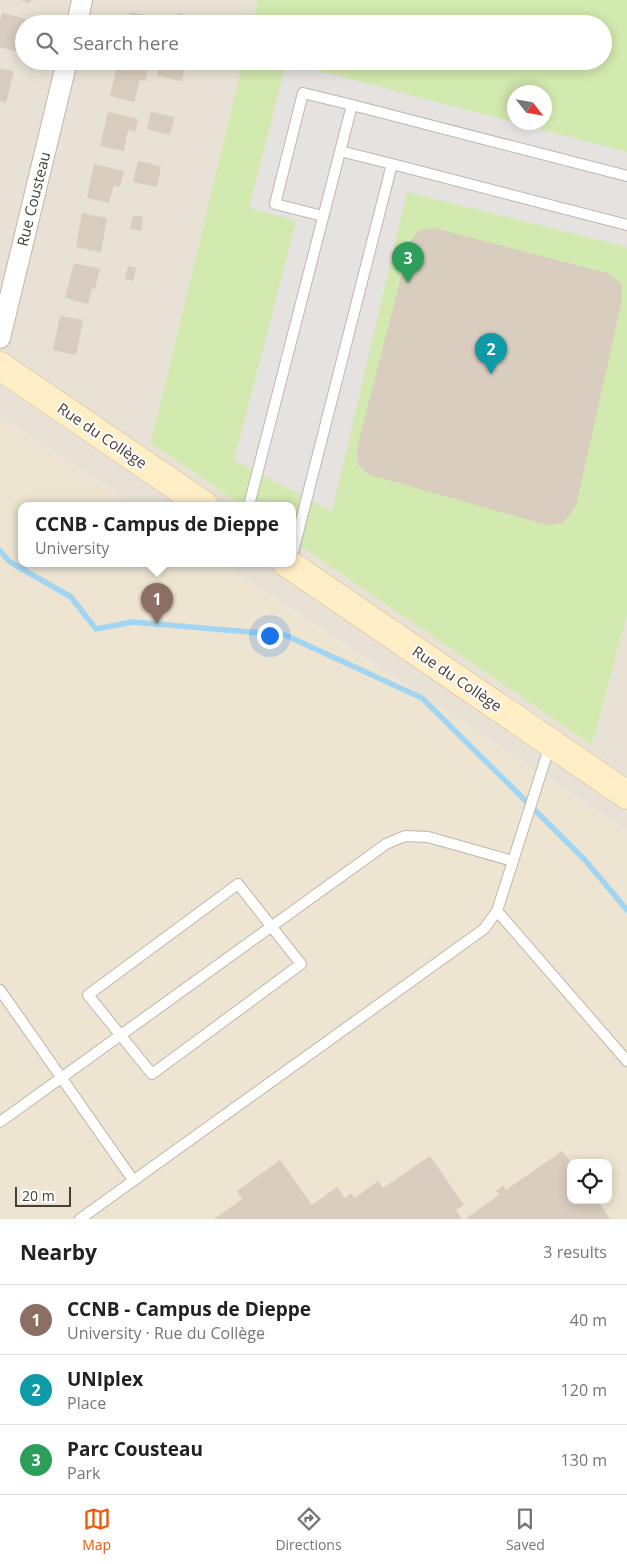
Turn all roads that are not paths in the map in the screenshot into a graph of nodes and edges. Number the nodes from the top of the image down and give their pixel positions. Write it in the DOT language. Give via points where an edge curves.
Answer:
graph roads {
  1 [pos="82,0"];
  2 [pos="79,15"];
  3 [pos="66,70"];
  4 [pos="352,105"];
  5 [pos="340,151"];
  6 [pos="392,164"];
  7 [pos="627,176"];
  8 [pos="323,216"];
  9 [pos="627,225"];
  10 [pos="0,338"];
  11 [pos="0,366"];
  12 [pos="200,502"];
  13 [pos="250,502"];
  14 [pos="296,539"];
  15 [pos="296,566"];
  16 [pos="551,743"];
  17 [pos="627,795"];
  18 [pos="513,861"];
  19 [pos="497,911"];
  20 [pos="271,926"];
  21 [pos="0,990"];
  22 [pos="122,1034"];
  23 [pos="627,1061"];
  24 [pos="61,1078"];
  25 [pos="0,1122"];
  26 [pos="133,1180"];
  27 [pos="80,1219"];
  1 -- 2 [label="street"];
  3 -- 10 [label="street, Rue Cousteau"];
  4 -- 5 [label="lane"];
  4 -- 7 [label="lane"];
  4 -- 8 [label="lane" via="303,93 275,204"];
  5 -- 6 [label="lane"];
  5 -- 8 [label="lane"];
  6 -- 9 [label="lane"];
  6 -- 14 [label="lane"];
  8 -- 13 [label="lane"];
  11 -- 12 [label="street, Rue du Collège"];
  15 -- 16 [label="street, Rue du Collège"];
  16 -- 17 [label="street, Rue du Collège"];
  16 -- 18 [label="lane"];
  18 -- 19 [label="lane"];
  18 -- 20 [label="lane" via="428,837 405,836 386,844"];
  19 -- 23 [label="lane"];
  19 -- 26 [label="lane" via="484,929"];
  20 -- 22 [label="lane"];
  20 -- 22 [label="lane" via="301,964 152,1074"];
  20 -- 22 [label="lane" via="238,884 88,995"];
  21 -- 24 [label="lane"];
  22 -- 24 [label="lane"];
  24 -- 25 [label="lane"];
  24 -- 26 [label="lane"];
  26 -- 27 [label="lane"];
}
